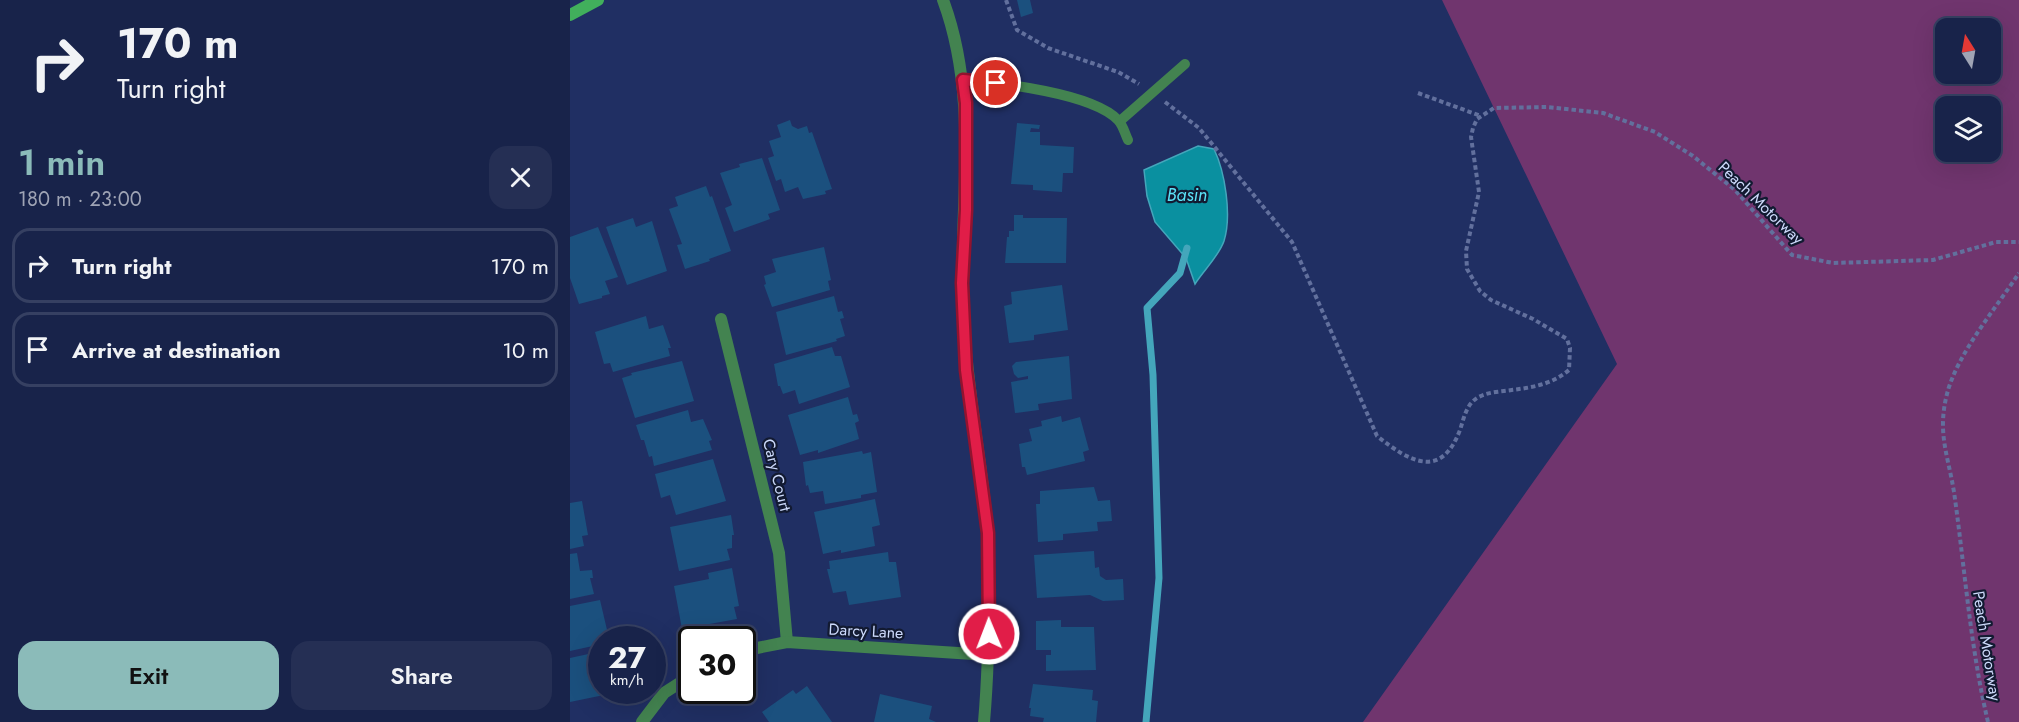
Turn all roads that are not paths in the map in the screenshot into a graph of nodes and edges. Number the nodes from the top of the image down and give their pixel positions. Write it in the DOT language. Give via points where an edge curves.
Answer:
graph roads {
  1 [pos="598,0"];
  2 [pos="943,0"];
  3 [pos="570,15"];
  4 [pos="1185,64"];
  5 [pos="963,80"];
  6 [pos="1120,121"];
  7 [pos="1128,140"];
  8 [pos="721,319"];
  9 [pos="788,642"];
  10 [pos="756,648"];
  11 [pos="989,654"];
  12 [pos="678,684"];
  13 [pos="642,722"];
  14 [pos="984,722"];
  1 -- 3 [label="street"];
  2 -- 5 [label="street"];
  4 -- 6 [label="lane"];
  5 -- 6 [label="lane" via="1076,98 1101,106"];
  5 -- 11 [label="street" via="966,210 962,283 965,348 988,533"];
  6 -- 7 [label="lane"];
  8 -- 9 [label="street, Cary Court" via="779,553"];
  9 -- 10 [label="street, Darcy Lane"];
  9 -- 11 [label="street, Darcy Lane"];
  11 -- 14 [label="street"];
  12 -- 13 [label="street" via="664,693"];
}
